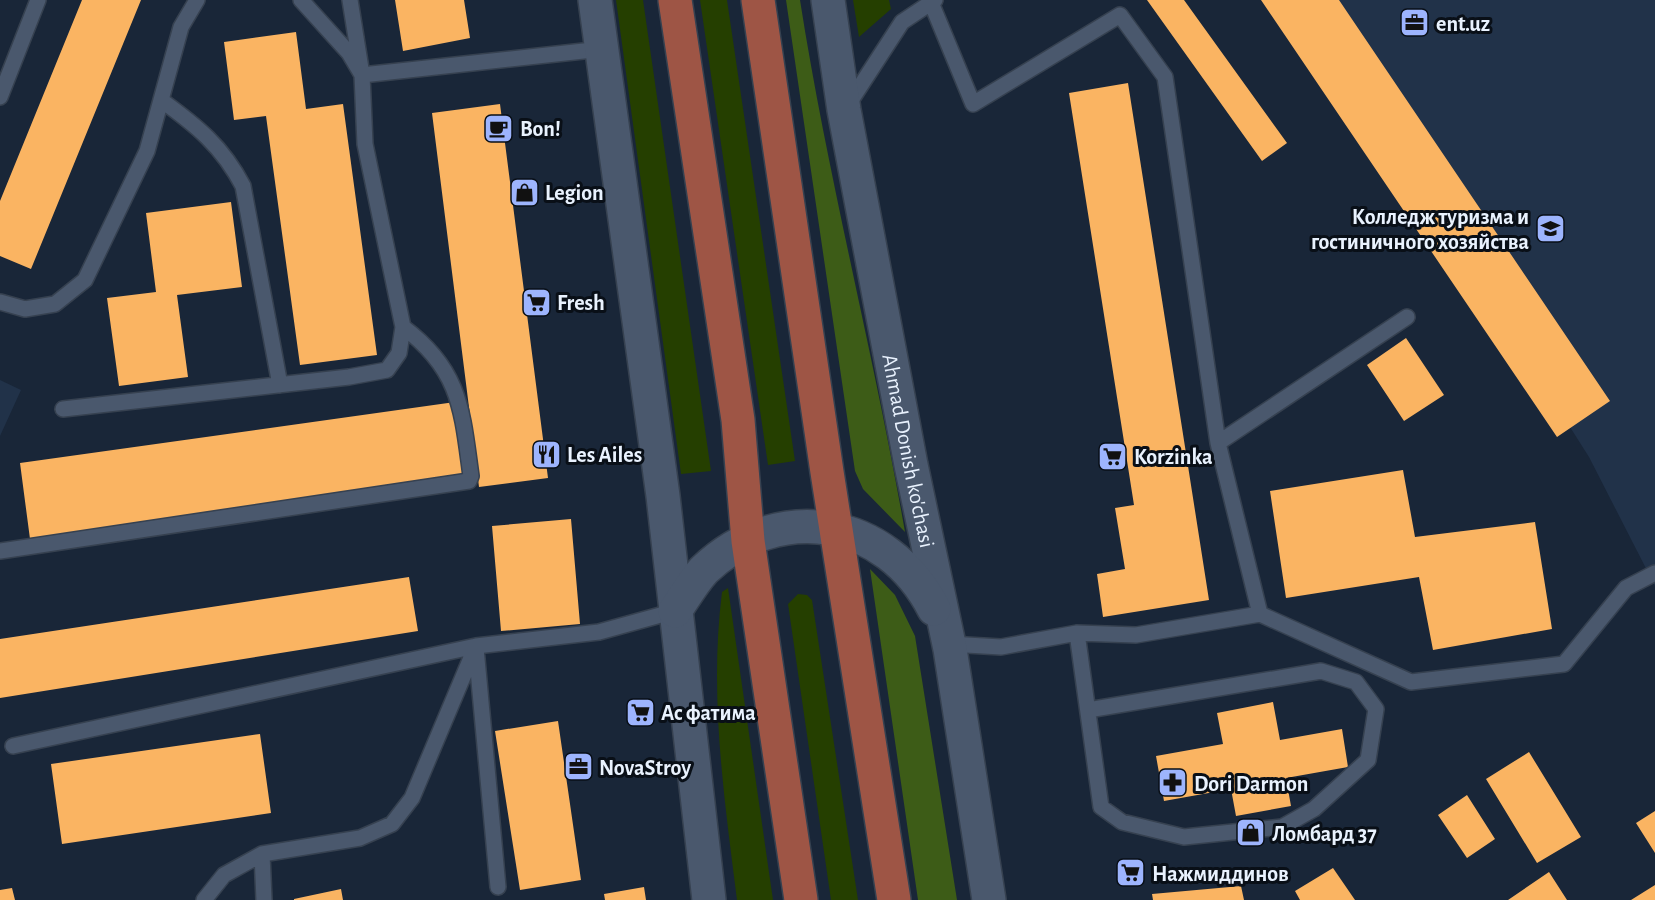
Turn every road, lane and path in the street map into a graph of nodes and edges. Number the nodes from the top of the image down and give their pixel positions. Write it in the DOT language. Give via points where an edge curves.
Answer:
graph roads {
  1 [pos="38,0"];
  2 [pos="197,0"];
  3 [pos="301,0"];
  4 [pos="350,0"];
  5 [pos="595,0"];
  6 [pos="675,0"];
  7 [pos="758,0"];
  8 [pos="828,0"];
  9 [pos="932,1"];
  10 [pos="602,49"];
  11 [pos="362,75"];
  12 [pos="0,97"];
  13 [pos="161,100"];
  14 [pos="844,110"];
  15 [pos="0,302"];
  16 [pos="1407,317"];
  17 [pos="403,327"];
  18 [pos="280,385"];
  19 [pos="63,409"];
  20 [pos="1218,443"];
  21 [pos="836,530"];
  22 [pos="748,541"];
  23 [pos="0,551"];
  24 [pos="1655,573"];
  25 [pos="675,611"];
  26 [pos="1260,614"];
  27 [pos="1077,633"];
  28 [pos="949,644"];
  29 [pos="476,646"];
  30 [pos="1088,710"];
  31 [pos="13,746"];
  32 [pos="262,854"];
  33 [pos="498,887"];
  34 [pos="204,900"];
  35 [pos="264,900"];
  36 [pos="709,900"];
  37 [pos="801,900"];
  38 [pos="894,900"];
  39 [pos="989,900"];
  1 -- 12 [label="lane"];
  2 -- 13 [label="lane" via="181,27"];
  3 -- 11 [label="lane" via="349,53"];
  4 -- 11 [label="lane"];
  5 -- 10 [label="street"];
  6 -- 22 [label="main road" via="738,420"];
  7 -- 21 [label="main road"];
  8 -- 14 [label="street, Ahmad Donish ko'chasi"];
  9 -- 14 [label="lane" via="902,22"];
  9 -- 20 [label="lane" via="973,104 1120,15 1165,77"];
  10 -- 11 [label="lane"];
  10 -- 25 [label="street" via="663,495"];
  11 -- 17 [label="lane" via="365,144"];
  13 -- 15 [label="lane" via="147,151 85,280 55,304 25,309"];
  13 -- 18 [label="lane" via="203,131 230,160 243,186"];
  14 -- 28 [label="street, Ahmad Donish ko'chasi" via="910,465"];
  16 -- 20 [label="lane"];
  17 -- 18 [label="lane" via="399,353 387,370"];
  17 -- 23 [label="lane" via="421,340 455,388 462,406 469,481"];
  18 -- 19 [label="lane"];
  20 -- 26 [label="lane"];
  21 -- 22 [label="street" via="809,526 779,528"];
  21 -- 28 [label="street" via="861,536 903,564 928,598"];
  21 -- 38 [label="main road"];
  22 -- 25 [label="street" via="703,571"];
  22 -- 37 [label="main road"];
  24 -- 26 [label="lane" via="1626,588 1564,664 1411,682"];
  25 -- 29 [label="lane" via="599,632"];
  25 -- 36 [label="street"];
  26 -- 27 [label="lane" via="1136,635"];
  27 -- 28 [label="lane" via="1001,647"];
  27 -- 30 [label="lane"];
  28 -- 39 [label="street, Ahmad Donish ko'chasi"];
  29 -- 31 [label="lane"];
  29 -- 32 [label="lane" via="412,798 392,824 360,838"];
  29 -- 33 [label="lane"];
  30 -- 30 [label="lane" via="1101,807 1122,822 1184,837 1282,827 1314,809 1368,760 1376,709 1356,682 1321,671"];
  32 -- 34 [label="lane" via="224,875"];
  32 -- 35 [label="lane"];
}
